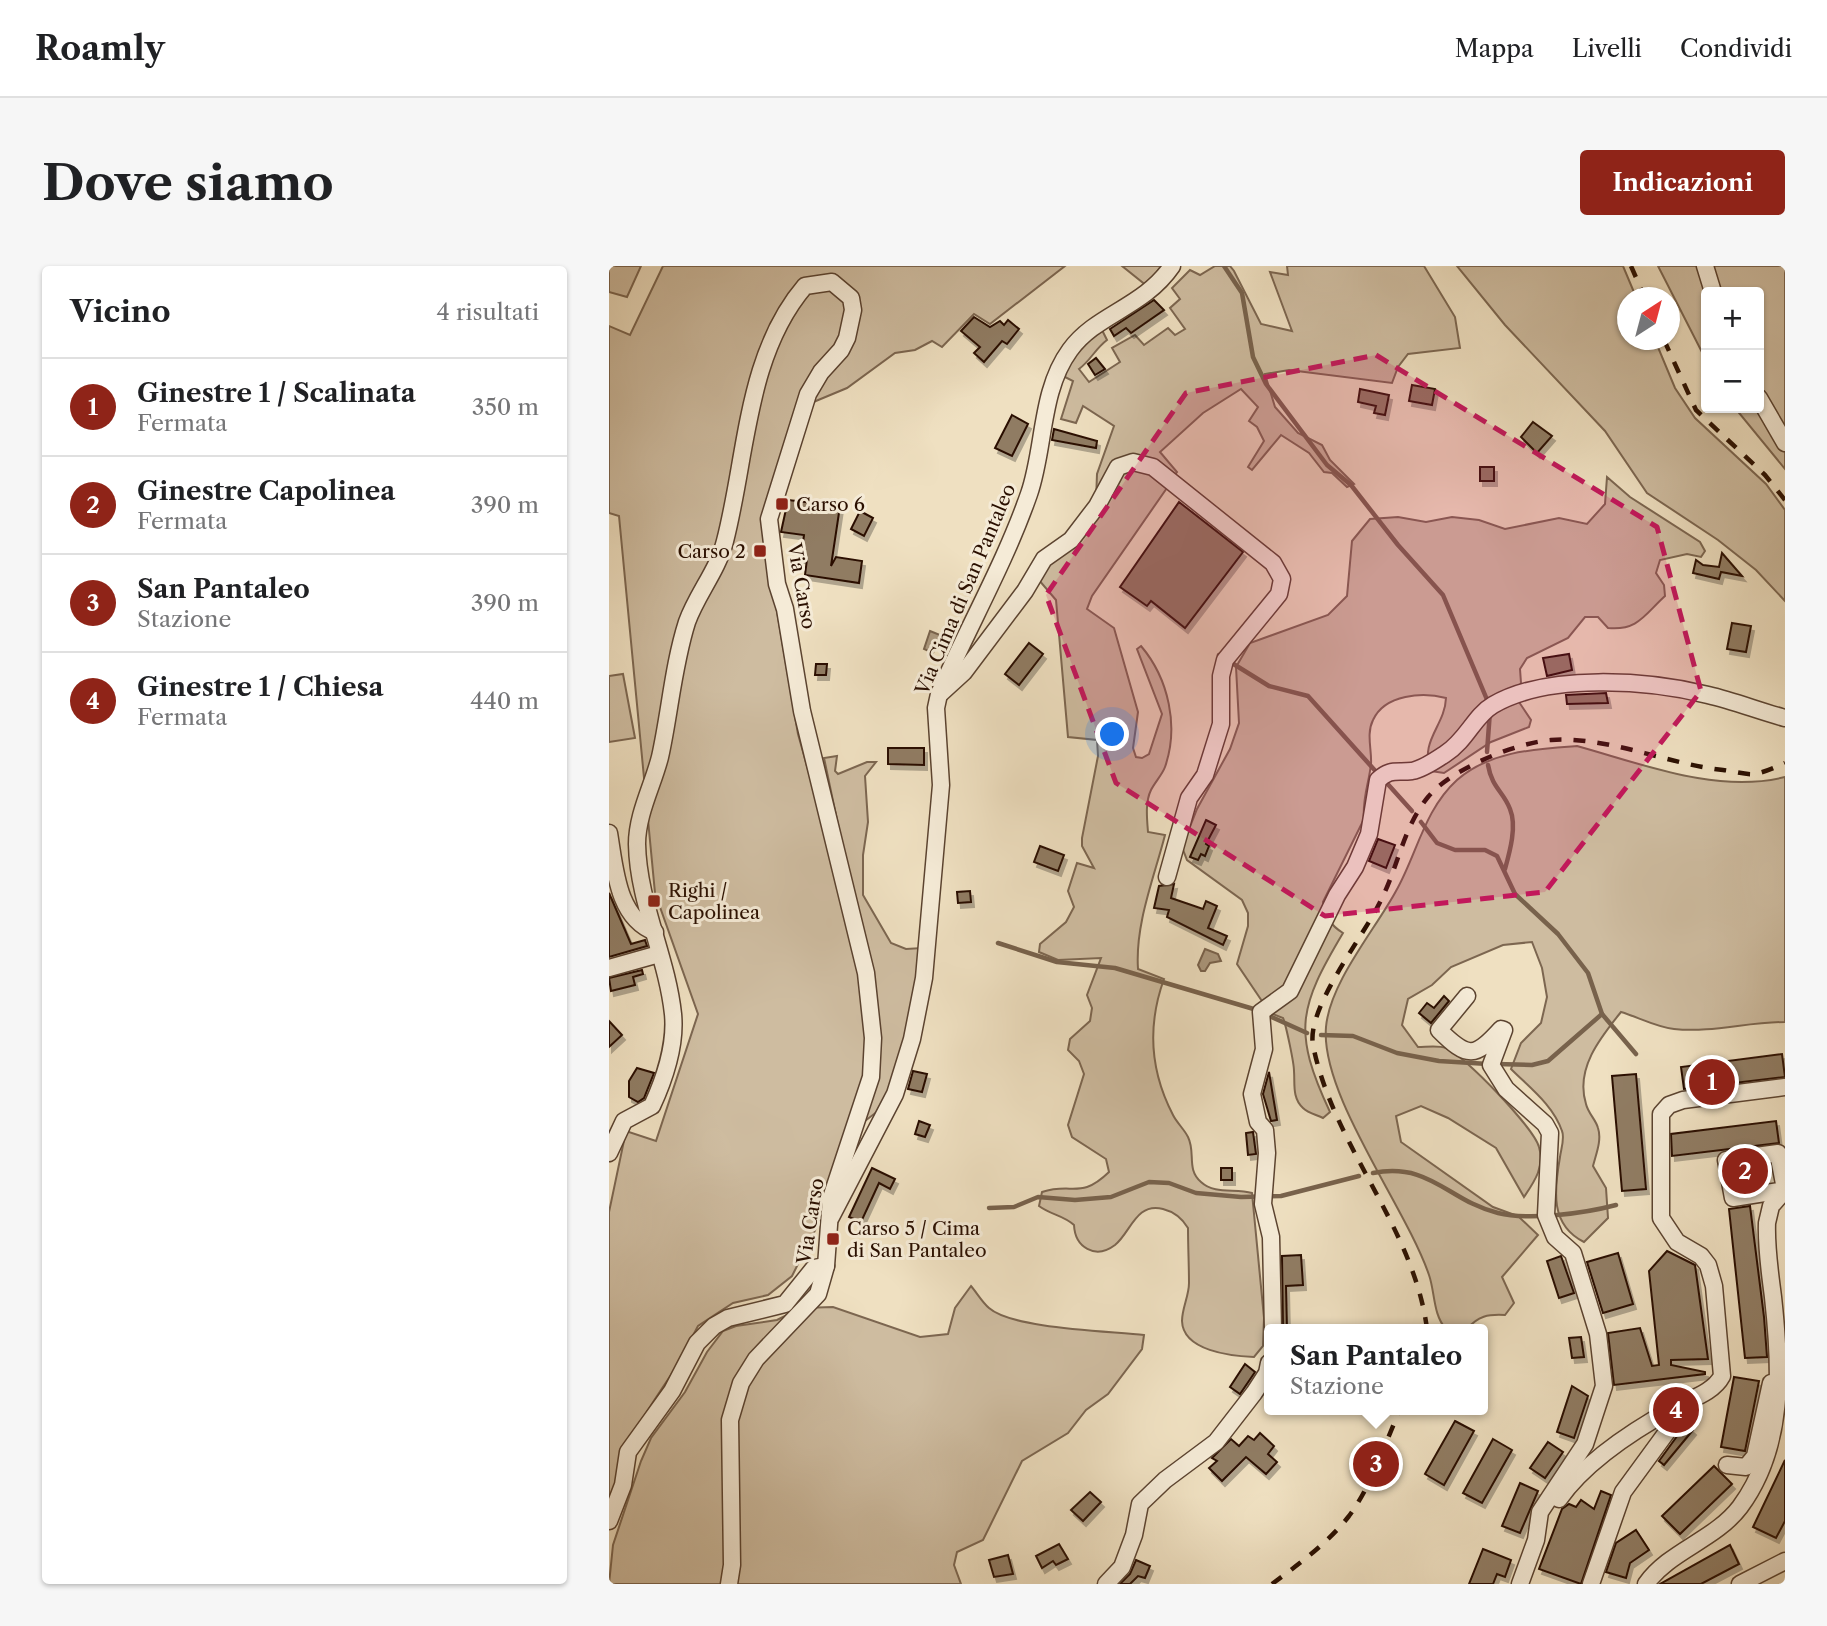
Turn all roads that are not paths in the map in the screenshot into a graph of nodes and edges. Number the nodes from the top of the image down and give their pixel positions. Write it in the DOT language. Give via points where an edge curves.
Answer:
graph roads {
  1 [pos="1172,266"];
  2 [pos="1705,266"];
  3 [pos="1711,287"];
  4 [pos="1764,407"];
  5 [pos="1785,443"];
  6 [pos="939,694"];
  7 [pos="1785,718"];
  8 [pos="609,833"];
  9 [pos="1167,877"];
  10 [pos="655,932"];
  11 [pos="659,954"];
  12 [pos="609,968"];
  13 [pos="1467,996"];
  14 [pos="1785,1087"];
  15 [pos="609,1152"];
  16 [pos="1785,1190"];
  17 [pos="831,1217"];
  18 [pos="826,1266"];
  19 [pos="1273,1324"];
  20 [pos="1778,1372"];
  21 [pos="1264,1378"];
  22 [pos="1681,1405"];
  23 [pos="1727,1465"];
  24 [pos="609,1521"];
  25 [pos="1536,1540"];
  26 [pos="1785,1548"];
  27 [pos="1785,1561"];
  28 [pos="729,1584"];
  29 [pos="1106,1584"];
  30 [pos="1520,1584"];
  31 [pos="1591,1584"];
  32 [pos="1646,1584"];
  33 [pos="1740,1584"];
  1 -- 6 [label="street, Via Cima di San Pantaleo" via="1145,297 1081,338 1061,366 1052,387 1030,493 999,570"];
  2 -- 3 [label="street"];
  4 -- 5 [label="street"];
  6 -- 9 [label="street" via="964,672 1044,559 1071,540 1124,464 1153,467 1273,563 1282,579 1279,594 1225,660 1220,676 1221,724 1205,775 1189,798"];
  6 -- 17 [label="street, Via Cima di San Pantaleo" via="941,785 924,978 912,1039 895,1094"];
  7 -- 19 [label="street" via="1698,693 1606,683 1564,685 1495,704 1451,750 1419,768 1388,771 1378,780 1369,834 1355,867 1336,895 1290,991 1261,1012 1264,1049 1252,1094 1258,1122 1265,1130 1263,1204 1271,1237"];
  8 -- 10 [label="street" via="625,906 634,921"];
  10 -- 11 [label="street, Via Carso"];
  10 -- 17 [label="street, Via Carso" via="637,841 688,620 725,542 752,401 779,326 805,286 832,282 851,298 851,323 841,351 808,394 769,519 802,711 866,973 873,1038 871,1077 835,1183"];
  11 -- 12 [label="street"];
  11 -- 15 [label="street, Via Carso" via="672,1009 673,1039 652,1106 624,1121"];
  13 -- 25 [label="street" via="1439,1030 1471,1051 1487,1047 1504,1030 1492,1065 1506,1088 1550,1133 1546,1215 1555,1237 1573,1253 1598,1334 1604,1386 1585,1444 1540,1512"];
  14 -- 22 [label="street" via="1678,1102 1659,1118 1661,1218 1677,1242 1708,1265 1724,1371 1715,1386"];
  16 -- 20 [label="street" via="1771,1206 1766,1231"];
  17 -- 18 [label="street, Via Carso"];
  18 -- 24 [label="street" via="814,1268 785,1304 728,1318 697,1343 672,1391 628,1452 623,1485"];
  18 -- 28 [label="street, Via Carso" via="818,1293 756,1359 741,1383 730,1420"];
  20 -- 23 [label="street" via="1771,1380 1755,1457 1747,1467"];
  20 -- 32 [label="street" via="1770,1448 1748,1496 1720,1529"];
  21 -- 29 [label="street" via="1216,1442 1140,1504 1122,1567"];
  22 -- 25 [label="street" via="1603,1455 1577,1479 1560,1497"];
  22 -- 31 [label="street" via="1681,1414 1623,1492"];
  25 -- 30 [label="street"];
  26 -- 27 [label="street"];
  27 -- 33 [label="street"];
}
